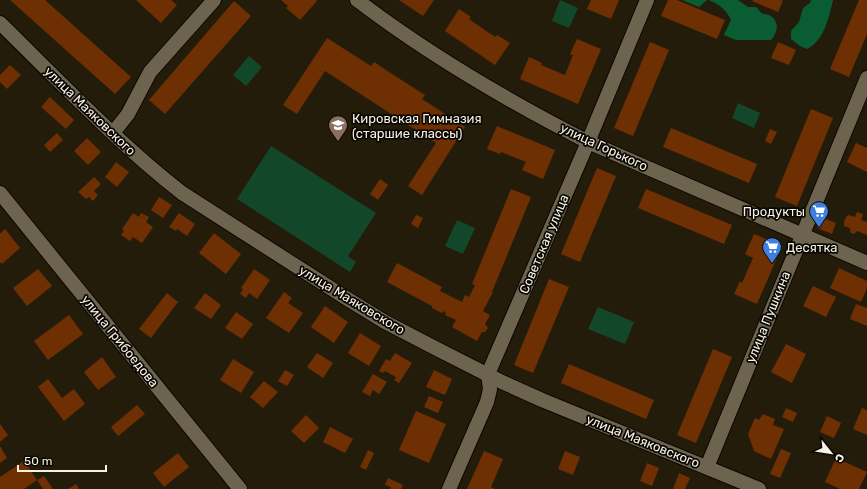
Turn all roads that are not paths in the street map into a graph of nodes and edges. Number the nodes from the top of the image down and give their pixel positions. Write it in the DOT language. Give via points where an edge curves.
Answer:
graph roads {
  1 [pos="214,0"];
  2 [pos="357,0"];
  3 [pos="647,0"];
  4 [pos="0,23"];
  5 [pos="867,78"];
  6 [pos="113,133"];
  7 [pos="588,142"];
  8 [pos="0,193"];
  9 [pos="802,235"];
  10 [pos="867,262"];
  11 [pos="488,374"];
  12 [pos="707,467"];
  13 [pos="240,489"];
  14 [pos="449,489"];
  15 [pos="759,489"];
  1 -- 6 [label="street" via="150,72 128,114"];
  2 -- 7 [label="street, улица Горького" via="470,76"];
  3 -- 7 [label="street, Советская улица"];
  4 -- 6 [label="street, улица Маяковского"];
  5 -- 9 [label="street, улица Пушкина"];
  6 -- 11 [label="street, улица Маяковского" via="163,178 217,216 385,322"];
  7 -- 9 [label="street, улица Горького"];
  7 -- 11 [label="street, Советская улица"];
  8 -- 13 [label="street, улица Грибоедова"];
  9 -- 10 [label="street, улица Горького"];
  9 -- 12 [label="street, улица Пушкина"];
  11 -- 12 [label="street, улица Маяковского" via="555,406"];
  11 -- 14 [label="street, Советская улица" via="490,389 487,402"];
  12 -- 15 [label="street, улица Маяковского"];
}
